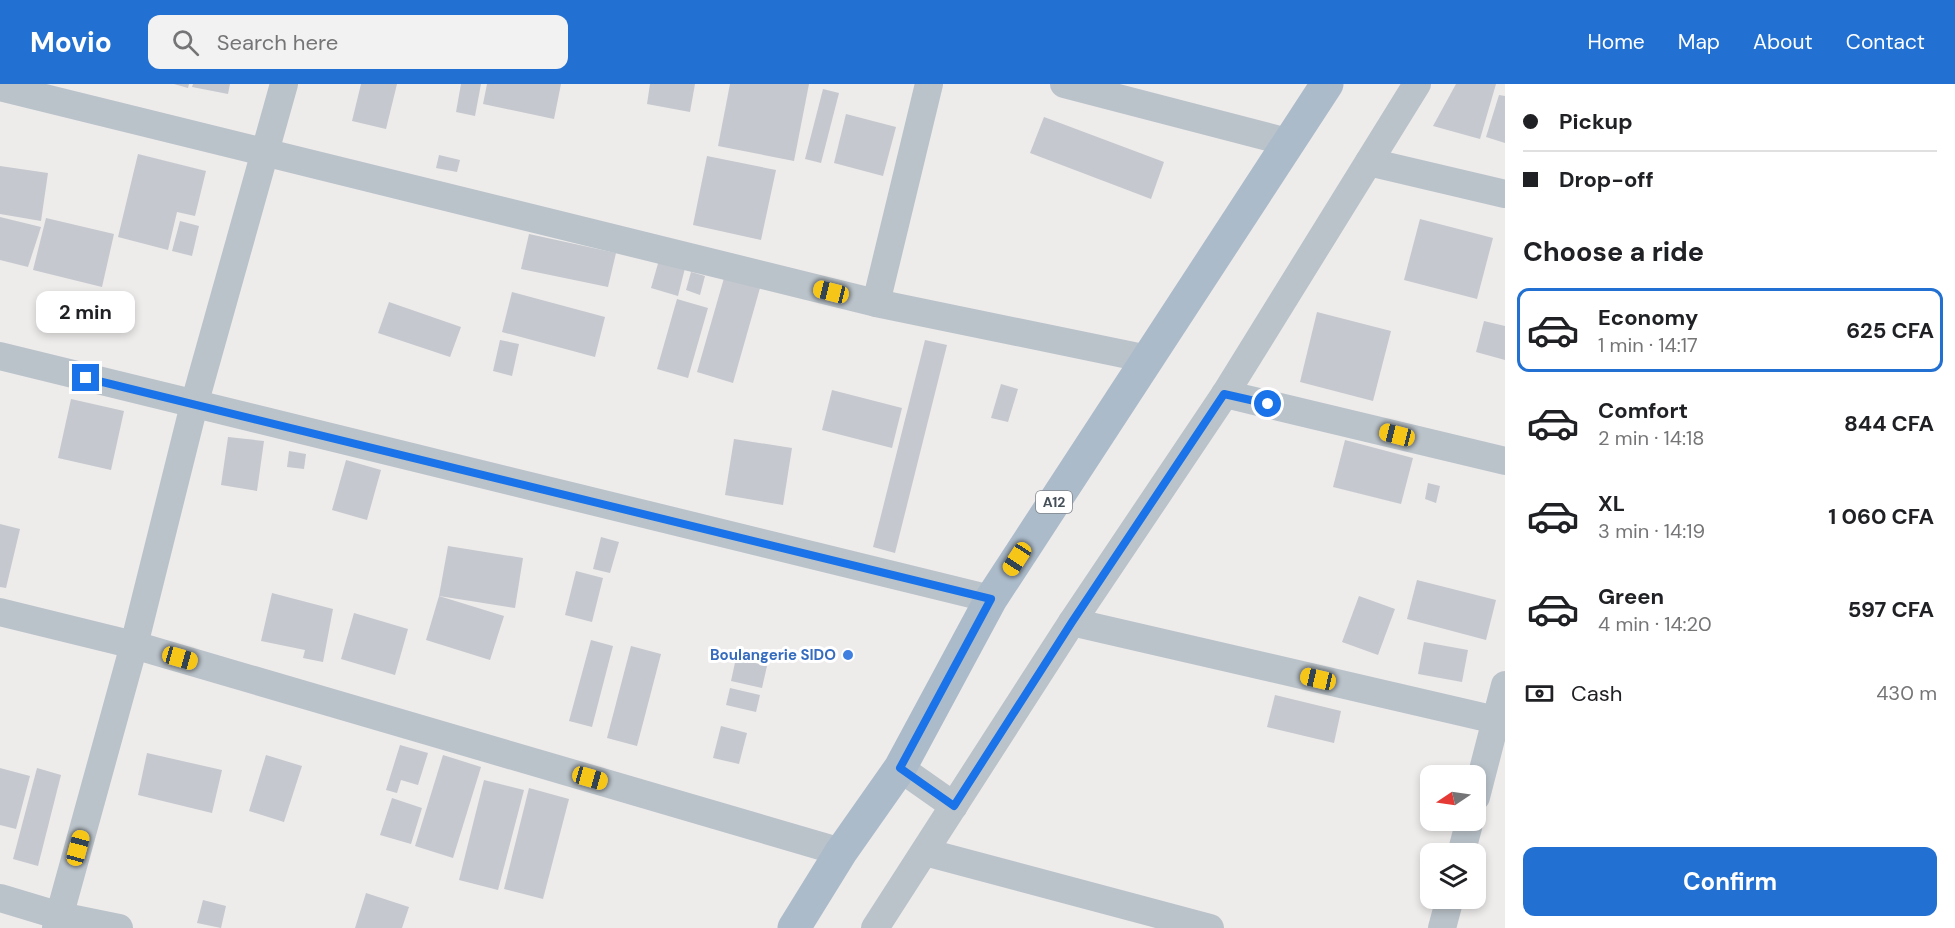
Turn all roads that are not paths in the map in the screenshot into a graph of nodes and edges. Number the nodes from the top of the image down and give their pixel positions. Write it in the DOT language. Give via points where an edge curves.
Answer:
graph roads {
  1 [pos="284,84"];
  2 [pos="928,84"];
  3 [pos="1064,84"];
  4 [pos="1327,84"];
  5 [pos="1417,84"];
  6 [pos="0,87"];
  7 [pos="1290,143"];
  8 [pos="265,152"];
  9 [pos="1369,162"];
  10 [pos="1505,195"];
  11 [pos="876,303"];
  12 [pos="0,356"];
  13 [pos="1148,359"];
  14 [pos="1224,394"];
  15 [pos="194,405"];
  16 [pos="1505,461"];
  17 [pos="991,599"];
  18 [pos="0,612"];
  19 [pos="1072,622"];
  20 [pos="134,645"];
  21 [pos="1505,685"];
  22 [pos="1500,721"];
  23 [pos="1486,765"];
  24 [pos="900,768"];
  25 [pos="954,806"];
  26 [pos="841,852"];
  27 [pos="925,852"];
  28 [pos="0,898"];
  29 [pos="1447,909"];
  30 [pos="58,922"];
  31 [pos="119,928"];
  32 [pos="794,928"];
  33 [pos="875,928"];
  34 [pos="1210,928"];
  35 [pos="1442,928"];
  1 -- 8 [label="street"];
  2 -- 11 [label="street"];
  3 -- 7 [label="street"];
  4 -- 7 [label="main road, A12"];
  5 -- 9 [label="street"];
  6 -- 8 [label="street"];
  7 -- 13 [label="main road, A12"];
  8 -- 11 [label="street"];
  8 -- 15 [label="street"];
  9 -- 10 [label="street"];
  9 -- 14 [label="street"];
  11 -- 13 [label="street"];
  12 -- 15 [label="street"];
  13 -- 17 [label="main road, A12"];
  14 -- 16 [label="street"];
  14 -- 19 [label="street"];
  15 -- 17 [label="street"];
  15 -- 20 [label="street"];
  17 -- 24 [label="main road, A12"];
  18 -- 20 [label="street"];
  19 -- 22 [label="street"];
  19 -- 25 [label="street"];
  20 -- 26 [label="street"];
  20 -- 30 [label="street"];
  21 -- 22 [label="street"];
  22 -- 23 [label="street"];
  24 -- 25 [label="street"];
  24 -- 26 [label="main road, A12"];
  25 -- 27 [label="street"];
  26 -- 32 [label="main road, A12"];
  27 -- 33 [label="street"];
  27 -- 34 [label="street"];
  28 -- 30 [label="street"];
  29 -- 35 [label="street"];
  30 -- 31 [label="street"];
}
